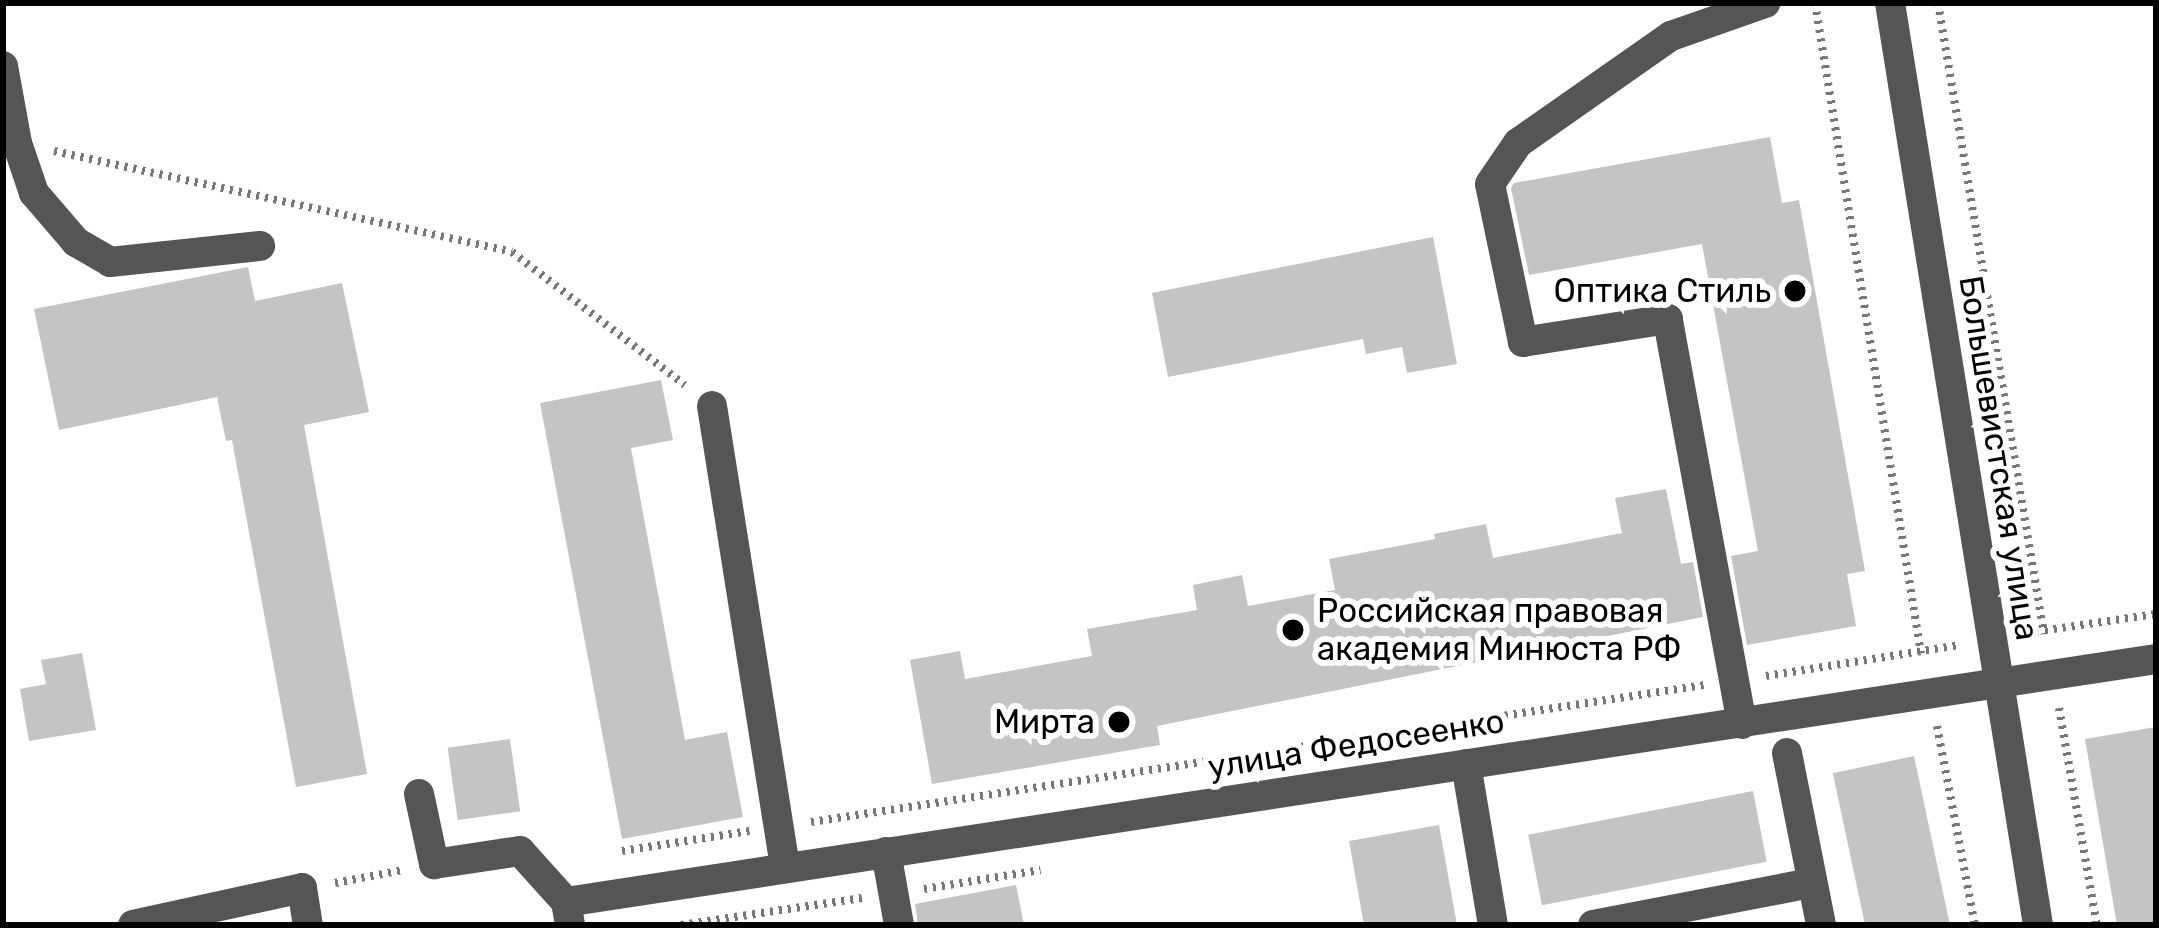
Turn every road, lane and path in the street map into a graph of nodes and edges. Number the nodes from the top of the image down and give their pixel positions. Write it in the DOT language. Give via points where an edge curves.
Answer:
graph roads {
  1 [pos="1766,3"];
  2 [pos="1815,3"];
  3 [pos="1890,3"];
  4 [pos="1938,3"];
  5 [pos="3,66"];
  6 [pos="17,143"];
  7 [pos="260,246"];
  8 [pos="712,406"];
  9 [pos="2156,614"];
  10 [pos="2044,631"];
  11 [pos="1992,638"];
  12 [pos="1920,652"];
  13 [pos="2156,658"];
  14 [pos="2053,675"];
  15 [pos="1735,681"];
  16 [pos="1999,682"];
  17 [pos="1930,694"];
  18 [pos="1742,724"];
  19 [pos="1786,753"];
  20 [pos="1466,764"];
  21 [pos="419,794"];
  22 [pos="778,827"];
  23 [pos="622,851"];
  24 [pos="886,852"];
  25 [pos="785,868"];
  26 [pos="1812,883"];
  27 [pos="568,913"];
  28 [pos="138,924"];
  29 [pos="308,925"];
  30 [pos="899,925"];
  31 [pos="1493,925"];
  32 [pos="1593,925"];
  33 [pos="1821,925"];
  34 [pos="1975,925"];
  35 [pos="2038,925"];
  36 [pos="2097,925"];
  1 -- 15 [label="street" via="1671,36 1518,143 1490,184 1523,342 1668,319"];
  2 -- 12 [label="path"];
  3 -- 11 [label="street, Большевистская улица"];
  4 -- 10 [label="path"];
  5 -- 6 [label="street"];
  6 -- 7 [label="street" via="34,193 76,242 110,262"];
  6 -- 8 [label="path" via="512,253"];
  8 -- 22 [label="street"];
  9 -- 10 [label="path"];
  10 -- 11 [label="path"];
  10 -- 14 [label="path"];
  11 -- 12 [label="path"];
  11 -- 16 [label="street, Большевистская улица"];
  12 -- 15 [label="path"];
  12 -- 17 [label="path"];
  13 -- 14 [label="street, улица Федосеенко"];
  14 -- 16 [label="street, улица Федосеенко"];
  14 -- 36 [label="path"];
  15 -- 18 [label="street"];
  15 -- 22 [label="path"];
  16 -- 17 [label="street, улица Федосеенко"];
  16 -- 35 [label="street, Большевистская улица"];
  17 -- 18 [label="street, улица Федосеенко"];
  17 -- 34 [label="path"];
  18 -- 20 [label="street, улица Федосеенко"];
  19 -- 26 [label="street"];
  20 -- 24 [label="street, улица Федосеенко"];
  20 -- 31 [label="street"];
  21 -- 27 [label="street" via="434,864 520,851"];
  22 -- 23 [label="path"];
  22 -- 25 [label="street"];
  24 -- 25 [label="street, улица Федосеенко"];
  24 -- 30 [label="street"];
  25 -- 27 [label="street, улица Федосеенко"];
  26 -- 32 [label="street"];
  26 -- 33 [label="street"];
  28 -- 29 [label="street" via="302,888"];
}
